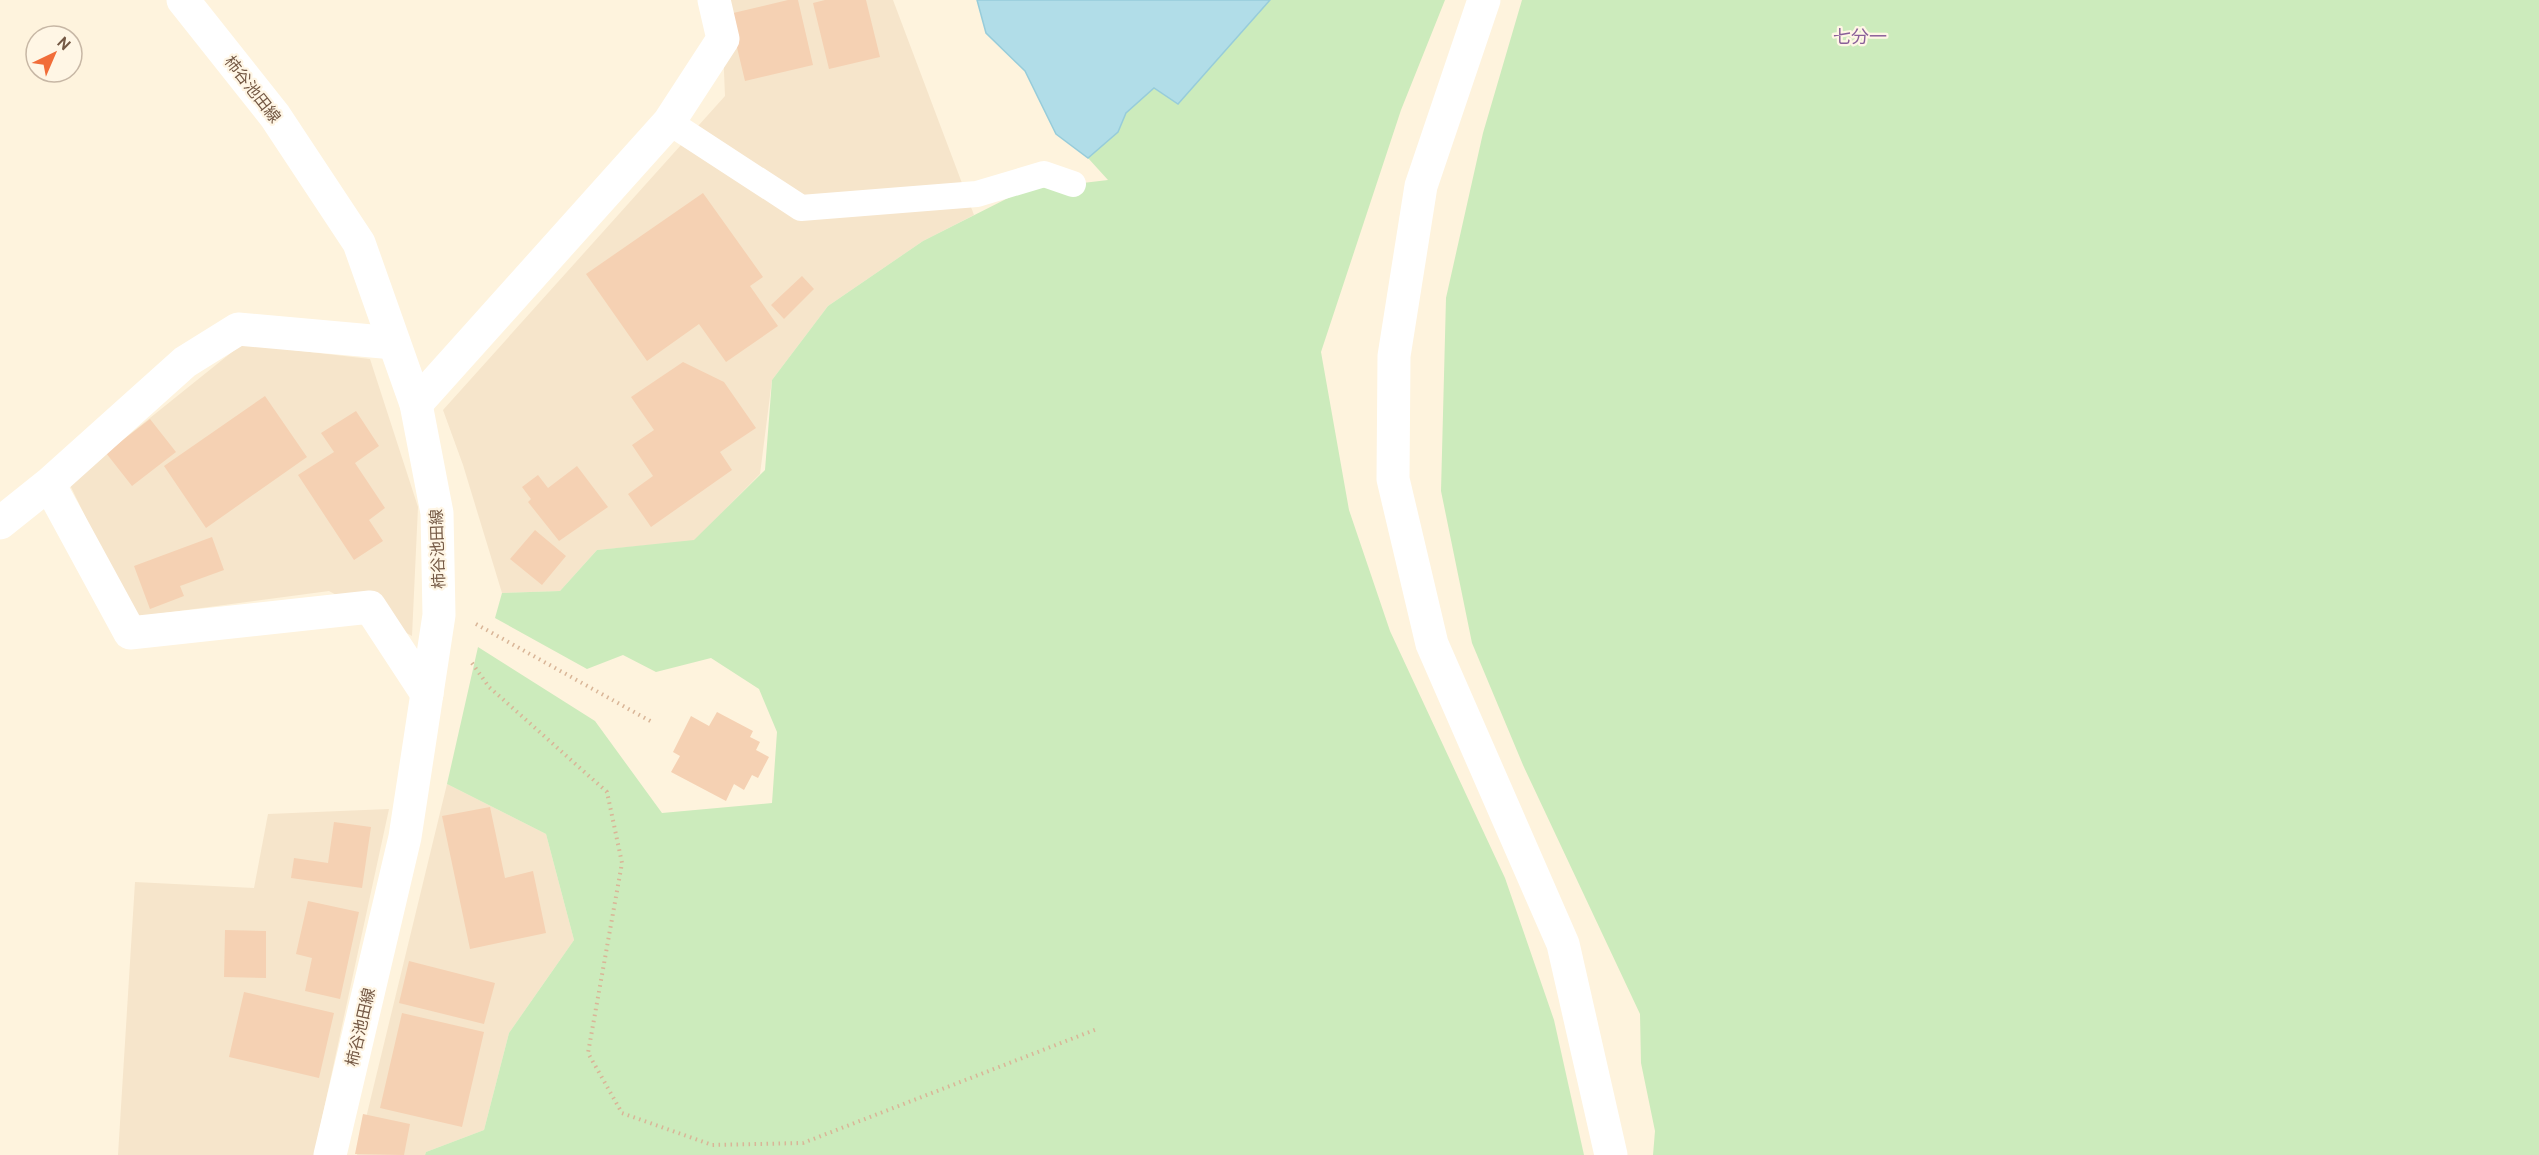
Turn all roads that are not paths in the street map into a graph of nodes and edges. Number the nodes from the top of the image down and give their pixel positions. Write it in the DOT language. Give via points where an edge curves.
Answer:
graph roads {
  1 [pos="183,0"];
  2 [pos="714,0"];
  3 [pos="1484,0"];
  4 [pos="669,122"];
  5 [pos="1072,184"];
  6 [pos="394,343"];
  7 [pos="416,404"];
  8 [pos="49,484"];
  9 [pos="0,523"];
  10 [pos="427,694"];
  11 [pos="330,1155"];
  12 [pos="1611,1155"];
  1 -- 6 [label="street, 柿谷池田線" via="275,116 359,243"];
  2 -- 4 [label="street" via="723,39"];
  3 -- 12 [label="street" via="1421,186 1394,356 1393,479 1431,644 1563,944"];
  4 -- 5 [label="lane" via="801,208 976,194 1044,174"];
  4 -- 7 [label="street"];
  6 -- 7 [label="street, 柿谷池田線"];
  6 -- 8 [label="street" via="238,329 184,362"];
  7 -- 10 [label="street, 柿谷池田線" via="437,513 439,609"];
  8 -- 9 [label="street"];
  8 -- 10 [label="street" via="130,633 370,607"];
  10 -- 11 [label="street, 柿谷池田線" via="405,837"];
}
